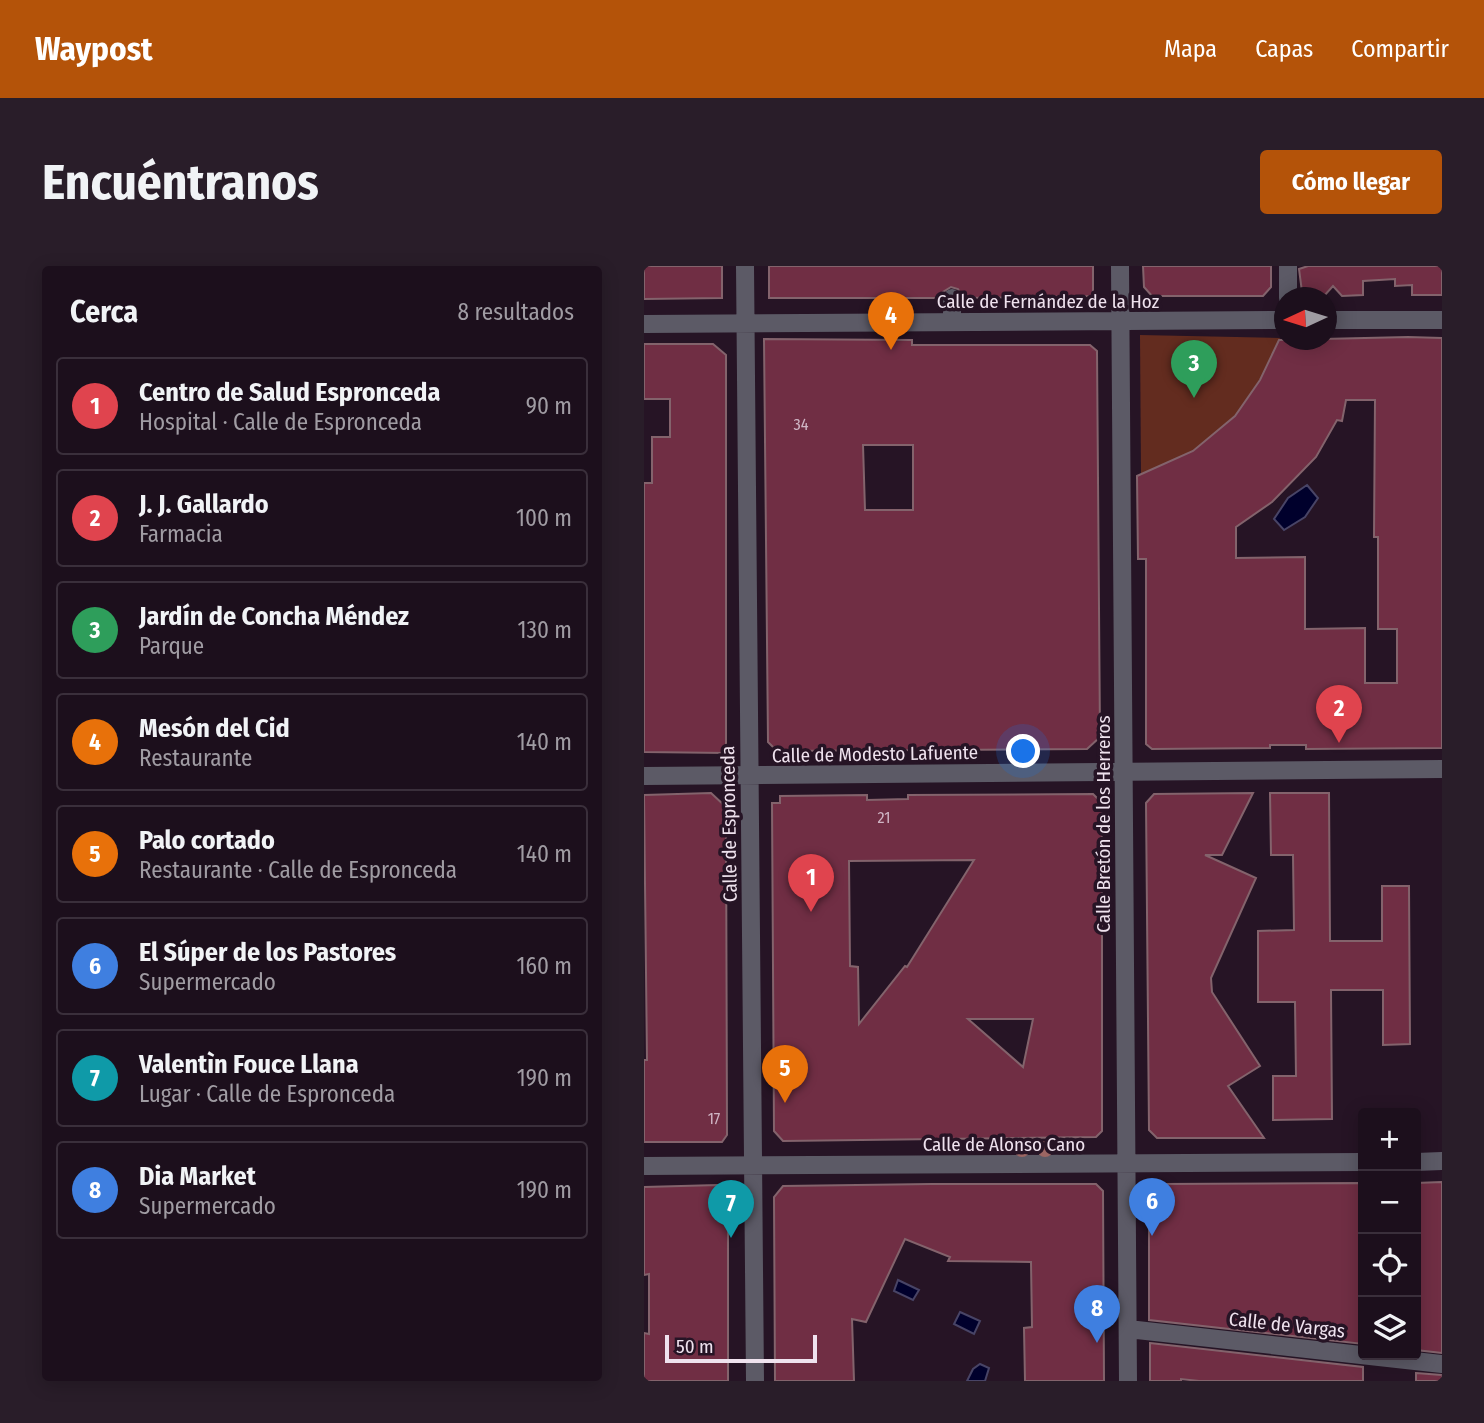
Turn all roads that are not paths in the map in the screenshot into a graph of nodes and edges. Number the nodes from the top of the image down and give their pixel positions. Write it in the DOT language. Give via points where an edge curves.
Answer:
graph roads {
  1 [pos="745,266"];
  2 [pos="1120,266"];
  3 [pos="1288,266"];
  4 [pos="1288,287"];
  5 [pos="952,298"];
  6 [pos="1274,320"];
  7 [pos="1337,320"];
  8 [pos="1442,320"];
  9 [pos="1121,321"];
  10 [pos="952,322"];
  11 [pos="746,323"];
  12 [pos="644,324"];
  13 [pos="1442,769"];
  14 [pos="1124,772"];
  15 [pos="644,776"];
  16 [pos="750,776"];
  17 [pos="1442,1161"];
  18 [pos="1358,1162"];
  19 [pos="1421,1162"];
  20 [pos="1126,1163"];
  21 [pos="644,1166"];
  22 [pos="754,1166"];
  23 [pos="1128,1328"];
  24 [pos="1442,1364"];
  25 [pos="755,1381"];
  26 [pos="1128,1381"];
  1 -- 11 [label="street, Calle de Espronceda"];
  2 -- 9 [label="street, Calle Bretón de los Herreros"];
  3 -- 4 [label="street"];
  5 -- 10 [label="street"];
  6 -- 9 [label="street, Calle de Fernández de la Hoz"];
  7 -- 8 [label="street"];
  9 -- 10 [label="street, Calle de Fernández de la Hoz"];
  9 -- 14 [label="street, Calle Bretón de los Herreros"];
  10 -- 11 [label="street, Calle de Fernández de la Hoz"];
  11 -- 12 [label="street, Calle de Fernández de la Hoz"];
  11 -- 16 [label="street, Calle de Espronceda"];
  13 -- 14 [label="street, Calle de Modesto Lafuente"];
  14 -- 16 [label="street, Calle de Modesto Lafuente"];
  14 -- 20 [label="street, Calle Bretón de los Herreros"];
  15 -- 16 [label="street, Calle de Modesto Lafuente"];
  16 -- 22 [label="street, Calle de Espronceda"];
  17 -- 19 [label="street"];
  18 -- 20 [label="street, Calle de Alonso Cano"];
  20 -- 22 [label="street, Calle de Alonso Cano"];
  20 -- 23 [label="street, Calle Bretón de los Herreros"];
  21 -- 22 [label="street, Calle de Alonso Cano"];
  22 -- 25 [label="street, Calle de Espronceda"];
  23 -- 24 [label="street, Calle de Vargas"];
  23 -- 26 [label="street, Calle Bretón de los Herreros"];
}
